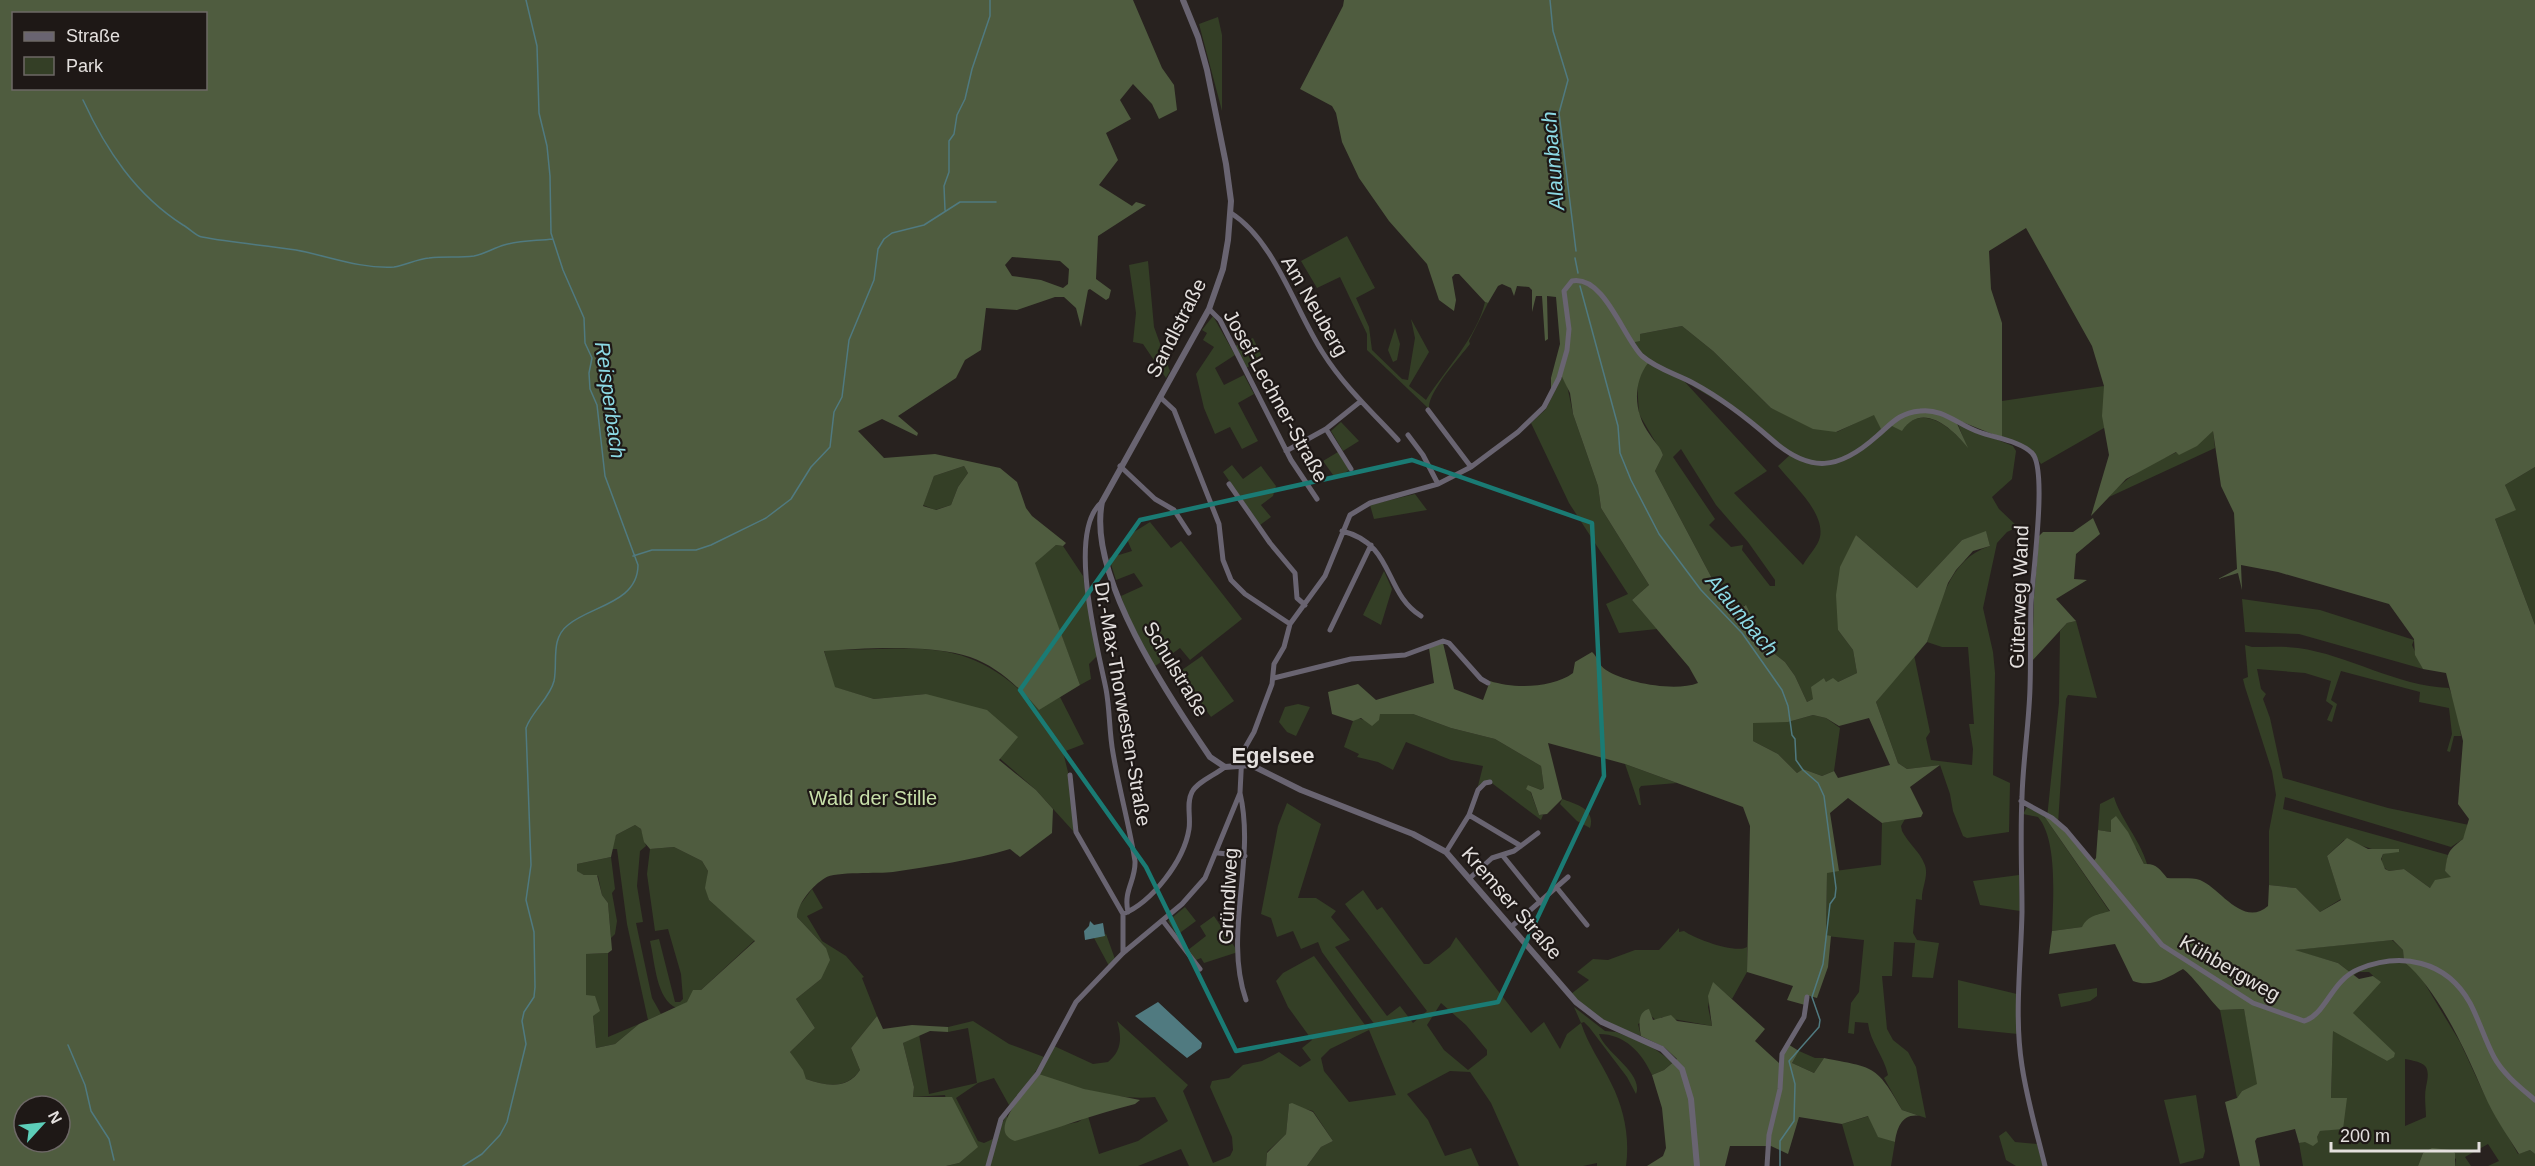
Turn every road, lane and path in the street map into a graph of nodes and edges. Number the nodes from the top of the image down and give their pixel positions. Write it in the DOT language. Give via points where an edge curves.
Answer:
graph roads {
  1 [pos="1183,0"];
  2 [pos="1231,213"];
  3 [pos="1209,309"];
  4 [pos="1160,397"];
  5 [pos="1361,401"];
  6 [pos="1428,410"];
  7 [pos="1326,429"];
  8 [pos="1408,435"];
  9 [pos="1398,440"];
  10 [pos="1286,451"];
  11 [pos="1120,466"];
  12 [pos="1471,467"];
  13 [pos="1351,469"];
  14 [pos="1229,484"];
  15 [pos="1438,484"];
  16 [pos="1317,499"];
  17 [pos="1102,502"];
  18 [pos="1342,531"];
  19 [pos="1189,533"];
  20 [pos="1371,545"];
  21 [pos="1305,605"];
  22 [pos="1421,616"];
  23 [pos="1290,624"];
  24 [pos="1330,630"];
  25 [pos="1274,678"];
  26 [pos="1488,683"];
  27 [pos="1243,765"];
  28 [pos="1225,767"];
  29 [pos="1070,776"];
  30 [pos="1490,782"];
  31 [pos="1240,794"];
  32 [pos="2021,801"];
  33 [pos="1469,815"];
  34 [pos="1538,833"];
  35 [pos="1521,846"];
  36 [pos="1446,852"];
  37 [pos="1218,853"];
  38 [pos="1245,856"];
  39 [pos="1503,856"];
  40 [pos="1471,877"];
  41 [pos="1568,877"];
  42 [pos="1557,888"];
  43 [pos="1541,903"];
  44 [pos="1125,913"];
  45 [pos="1163,921"];
  46 [pos="1587,925"];
  47 [pos="1511,927"];
  48 [pos="1123,953"];
  49 [pos="1200,969"];
  50 [pos="1807,997"];
  51 [pos="1246,1000"];
  52 [pos="2535,1100"];
  53 [pos="988,1166"];
  54 [pos="1697,1166"];
  55 [pos="1767,1166"];
  56 [pos="2045,1166"];
  1 -- 2 [label="street, Sandlstraße" via="1207,70 1226,164"];
  2 -- 3 [label="street, Sandlstraße" via="1223,268"];
  2 -- 5 [label="street, Am Neuberg" via="1260,241 1324,356"];
  3 -- 4 [label="street, Sandlstraße"];
  3 -- 10 [label="street, Josef-Lechner-Straße" via="1220,321"];
  4 -- 11 [label="street, Schulstraße"];
  4 -- 23 [label="street, Sandlstraße" via="1173,410 1219,524 1222,560 1231,580"];
  5 -- 7 [label="street"];
  5 -- 9 [label="street, Am Neuberg"];
  6 -- 12 [label="street"];
  7 -- 10 [label="street"];
  7 -- 13 [label="street"];
  8 -- 15 [label="street"];
  10 -- 16 [label="street, Josef-Lechner-Straße"];
  11 -- 17 [label="street, Schulstraße"];
  11 -- 19 [label="street" via="1174,510"];
  12 -- 15 [label="street"];
  12 -- 32 [label="street, Güterweg Wand" via="1534,418 1551,396 1567,350 1569,329 1564,291 1572,281 1583,280 1609,304 1640,354 1716,397 1787,452 1808,463 1835,462 1875,438 1895,418 1922,410 1939,412 1975,431 2023,447 2035,456 2039,472"];
  14 -- 21 [label="street" via="1294,573 1297,598"];
  15 -- 18 [label="street" via="1358,508"];
  17 -- 28 [label="street, Schulstraße" via="1101,538 1127,621 1209,758"];
  17 -- 44 [label="street, Dr.-Max-Thorwesten-Straße" via="1090,519 1086,575 1113,754 1135,861 1135,874 1125,897"];
  18 -- 20 [label="street"];
  18 -- 21 [label="street" via="1324,576"];
  20 -- 22 [label="street" via="1382,555 1406,603"];
  20 -- 24 [label="street"];
  21 -- 23 [label="street"];
  23 -- 25 [label="street" via="1274,664"];
  25 -- 26 [label="street" via="1351,659 1406,655 1443,641"];
  25 -- 27 [label="street" via="1242,753"];
  27 -- 28 [label="street"];
  27 -- 31 [label="street"];
  27 -- 36 [label="street, Kremser Straße" via="1256,767 1301,790 1413,834"];
  28 -- 44 [label="street" via="1192,790 1190,828 1181,851 1162,883"];
  29 -- 44 [label="street" via="1076,832"];
  30 -- 33 [label="street" via="1478,790"];
  31 -- 37 [label="street"];
  31 -- 38 [label="street, Gründlweg" via="1247,840"];
  32 -- 52 [label="street, Kühbergweg" via="2067,830 2162,945 2253,1003 2304,1021 2317,1015 2333,989 2357,970 2404,959 2427,964 2469,1001 2495,1059"];
  32 -- 56 [label="street, Güterweg Wand" via="2020,1052"];
  33 -- 35 [label="street"];
  33 -- 36 [label="street"];
  34 -- 35 [label="street"];
  35 -- 39 [label="street"];
  36 -- 40 [label="street, Kremser Straße"];
  37 -- 38 [label="street"];
  37 -- 45 [label="street" via="1205,878"];
  38 -- 51 [label="street, Gründlweg" via="1239,908 1241,978"];
  39 -- 40 [label="street" via="1492,858"];
  39 -- 43 [label="street"];
  40 -- 47 [label="street, Kremser Straße"];
  41 -- 42 [label="street"];
  42 -- 43 [label="street"];
  42 -- 46 [label="street"];
  43 -- 47 [label="street"];
  44 -- 48 [label="street, Dr.-Max-Thorwesten-Straße"];
  45 -- 48 [label="street"];
  45 -- 49 [label="street"];
  47 -- 54 [label="street, Kremser Straße" via="1582,1007 1602,1022 1662,1049 1682,1069 1691,1099"];
  48 -- 53 [label="street" via="1076,1002 1028,1089 1005,1113"];
  50 -- 55 [label="street" via="1804,1017 1782,1054"];
}
